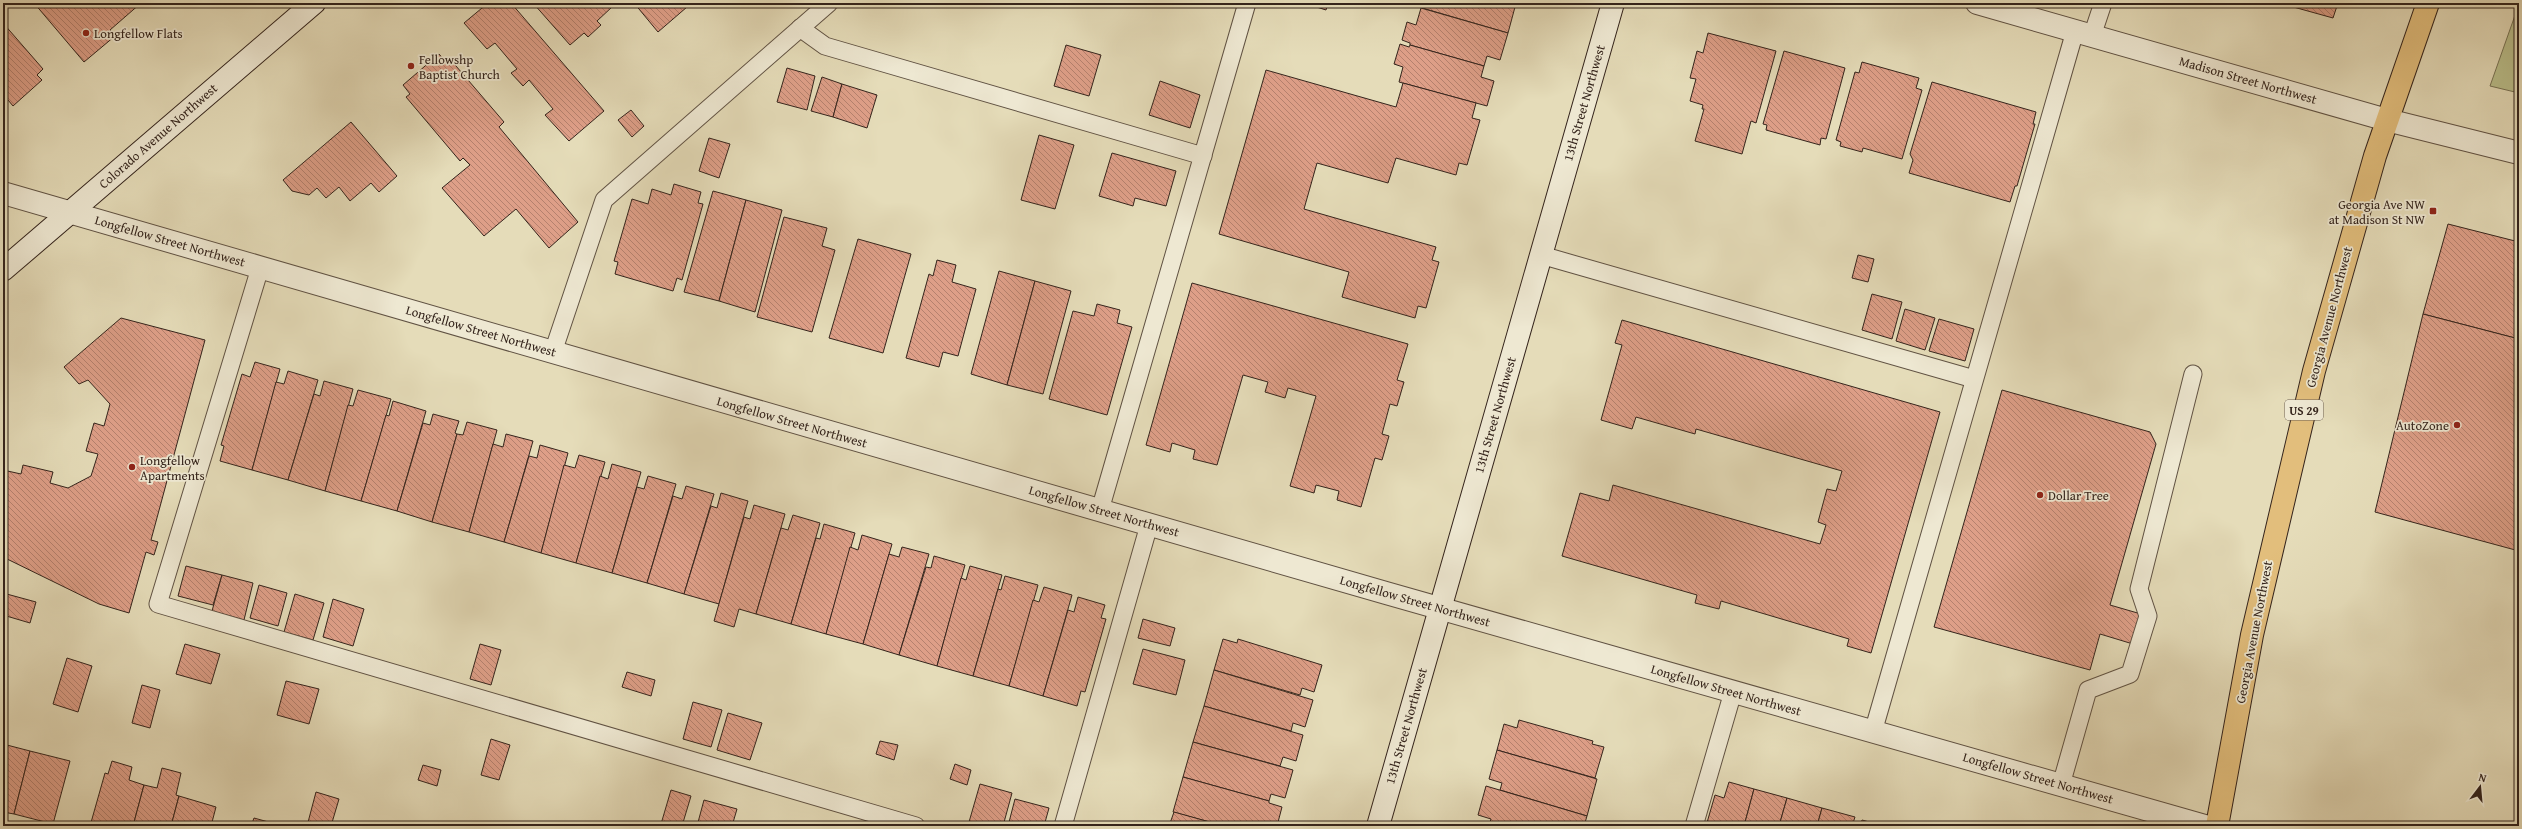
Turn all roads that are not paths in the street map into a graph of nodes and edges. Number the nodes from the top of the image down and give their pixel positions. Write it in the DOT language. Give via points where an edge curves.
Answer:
graph roads {
  1 [pos="314,3"];
  2 [pos="829,3"];
  3 [pos="1247,3"];
  4 [pos="1613,3"];
  5 [pos="1977,3"];
  6 [pos="2103,3"];
  7 [pos="2428,3"];
  8 [pos="800,28"];
  9 [pos="2084,33"];
  10 [pos="2387,120"];
  11 [pos="2519,153"];
  12 [pos="1203,156"];
  13 [pos="3,193"];
  14 [pos="70,212"];
  15 [pos="1541,255"];
  16 [pos="260,268"];
  17 [pos="3,270"];
  18 [pos="553,352"];
  19 [pos="2193,374"];
  20 [pos="1974,379"];
  21 [pos="1100,510"];
  22 [pos="1149,525"];
  23 [pos="1440,609"];
  24 [pos="1733,692"];
  25 [pos="1873,732"];
  26 [pos="2061,785"];
  27 [pos="916,826"];
  28 [pos="1062,826"];
  29 [pos="1378,826"];
  30 [pos="1694,826"];
  31 [pos="2205,826"];
  32 [pos="2217,826"];
  1 -- 14 [label="street, Colorado Avenue Northwest"];
  2 -- 8 [label="lane"];
  3 -- 12 [label="lane"];
  4 -- 15 [label="street, 13th Street Northwest"];
  5 -- 9 [label="street, Madison Street Northwest"];
  6 -- 9 [label="lane"];
  7 -- 10 [label="highway, Georgia Avenue Northwest / US 29"];
  8 -- 12 [label="lane" via="825,46"];
  8 -- 18 [label="lane" via="604,200"];
  9 -- 10 [label="street, Madison Street Northwest"];
  9 -- 20 [label="lane"];
  10 -- 11 [label="street, Madison Street Northwest"];
  10 -- 32 [label="highway, Georgia Avenue Northwest / US 29" via="2338,281 2288,476 2252,635"];
  12 -- 21 [label="lane"];
  13 -- 14 [label="street, Longfellow Street Northwest"];
  14 -- 16 [label="street, Longfellow Street Northwest"];
  14 -- 17 [label="street, Colorado Avenue Northwest"];
  15 -- 20 [label="lane"];
  15 -- 23 [label="street, 13th Street Northwest"];
  16 -- 18 [label="street, Longfellow Street Northwest"];
  16 -- 27 [label="lane" via="158,604"];
  18 -- 21 [label="street, Longfellow Street Northwest"];
  19 -- 26 [label="lane" via="2139,589 2148,616 2130,674 2088,690"];
  20 -- 25 [label="lane"];
  21 -- 22 [label="street, Longfellow Street Northwest"];
  22 -- 23 [label="street, Longfellow Street Northwest"];
  22 -- 28 [label="lane"];
  23 -- 24 [label="street, Longfellow Street Northwest"];
  23 -- 29 [label="street, 13th Street Northwest"];
  24 -- 25 [label="street, Longfellow Street Northwest"];
  24 -- 30 [label="lane"];
  25 -- 26 [label="street, Longfellow Street Northwest"];
  26 -- 31 [label="street, Longfellow Street Northwest"];
}
